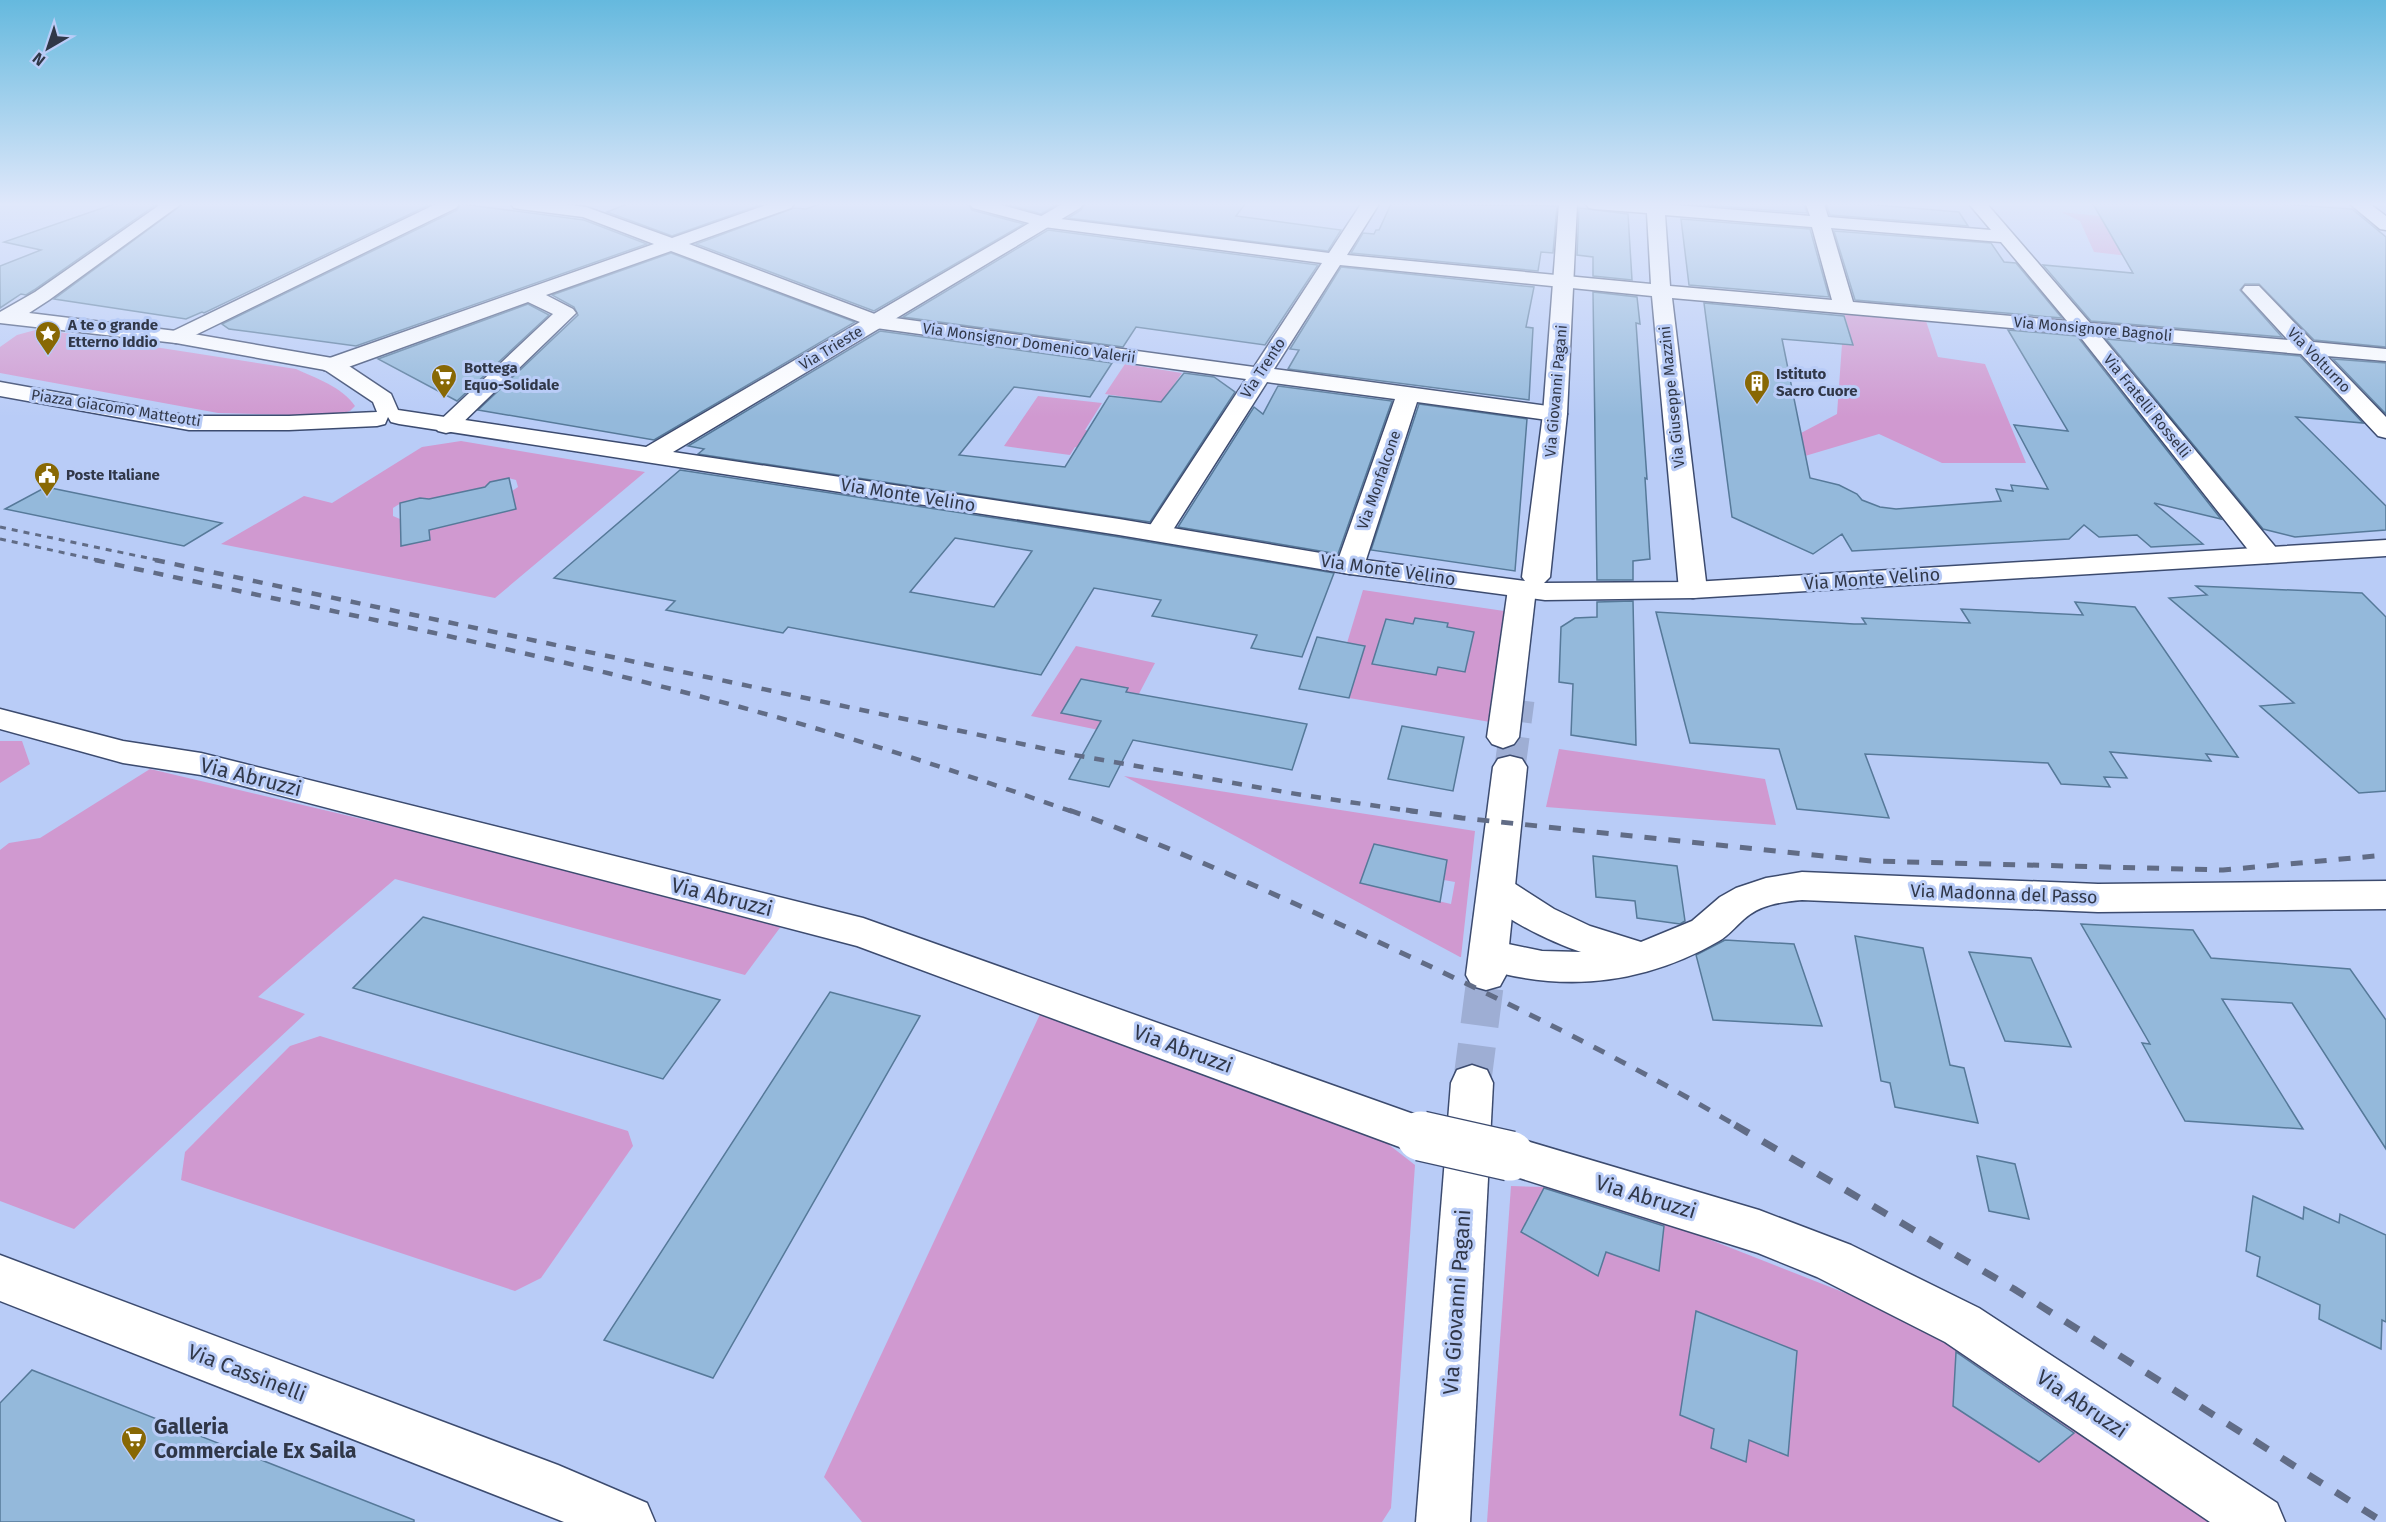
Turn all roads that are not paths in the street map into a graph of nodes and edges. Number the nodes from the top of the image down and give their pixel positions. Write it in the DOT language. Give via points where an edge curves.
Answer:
graph roads {
  1 [pos="72,275"];
  2 [pos="304,275"];
  3 [pos="586,275"];
  4 [pos="750,275"];
  5 [pos="955,275"];
  6 [pos="1324,275"];
  7 [pos="1503,275"];
  8 [pos="1565,275"];
  9 [pos="1660,275"];
  10 [pos="1835,275"];
  11 [pos="2038,275"];
  12 [pos="1565,281"];
  13 [pos="2252,290"];
  14 [pos="1661,291"];
  15 [pos="530,295"];
  16 [pos="1844,307"];
  17 [pos="2,318"];
  18 [pos="876,322"];
  19 [pos="2083,327"];
  20 [pos="176,337"];
  21 [pos="2307,348"];
  22 [pos="2386,355"];
  23 [pos="332,365"];
  24 [pos="1259,374"];
  25 [pos="0,388"];
  26 [pos="1408,395"];
  27 [pos="1555,414"];
  28 [pos="388,415"];
  29 [pos="447,426"];
  30 [pos="2386,430"];
  31 [pos="650,455"];
  32 [pos="1158,533"];
  33 [pos="2386,548"];
  34 [pos="2267,555"];
  35 [pos="1350,566"];
  36 [pos="1529,583"];
  37 [pos="1693,590"];
  38 [pos="0,719"];
  39 [pos="1496,890"];
  40 [pos="2386,895"];
  41 [pos="1640,957"];
  42 [pos="1472,1083"];
  43 [pos="0,1278"];
  44 [pos="600,1516"];
  45 [pos="1443,1522"];
  46 [pos="2258,1522"];
  1 -- 17 [label="street"];
  2 -- 20 [label="street"];
  3 -- 15 [label="street"];
  4 -- 18 [label="street, Via Monsignor Domenico Valerii"];
  5 -- 18 [label="street, Via Trieste"];
  6 -- 24 [label="street, Via Trento"];
  7 -- 12 [label="street, Via Monsignore Bagnoli"];
  8 -- 12 [label="street, Via Giovanni Pagani"];
  9 -- 14 [label="street, Via Giuseppe Mazzini"];
  10 -- 16 [label="street"];
  11 -- 19 [label="street, Via Fratelli Rosselli"];
  12 -- 14 [label="street, Via Monsignore Bagnoli"];
  12 -- 27 [label="street, Via Giovanni Pagani"];
  13 -- 21 [label="street, Via Volturno"];
  14 -- 16 [label="street, Via Monsignore Bagnoli"];
  14 -- 37 [label="street, Via Giuseppe Mazzini"];
  15 -- 23 [label="street"];
  15 -- 29 [label="street" via="566,313"];
  16 -- 19 [label="street, Via Monsignore Bagnoli"];
  17 -- 20 [label="street"];
  18 -- 24 [label="street, Via Monsignor Domenico Valerii"];
  18 -- 31 [label="street, Via Trieste"];
  19 -- 21 [label="street, Via Monsignore Bagnoli"];
  19 -- 34 [label="street, Via Fratelli Rosselli"];
  20 -- 23 [label="street"];
  21 -- 22 [label="street, Via Monsignore Bagnoli"];
  21 -- 30 [label="street, Via Volturno"];
  23 -- 28 [label="street" via="383,399"];
  24 -- 26 [label="street, Via Monsignor Domenico Valerii"];
  24 -- 32 [label="street, Via Trento"];
  25 -- 28 [label="street, Piazza Giacomo Matteotti" via="189,423 289,423"];
  26 -- 27 [label="street, Via Monsignor Domenico Valerii"];
  26 -- 35 [label="street, Via Monfalcone"];
  27 -- 36 [label="street, Via Giovanni Pagani"];
  28 -- 29 [label="street, Via Monte Velino"];
  29 -- 31 [label="street, Via Monte Velino"];
  31 -- 32 [label="street, Via Monte Velino"];
  32 -- 35 [label="street, Via Monte Velino"];
  33 -- 34 [label="street, Via Monte Velino"];
  34 -- 37 [label="street, Via Monte Velino"];
  35 -- 36 [label="street, Via Monte Velino"];
  36 -- 37 [label="street, Via Monte Velino" via="1545,592"];
  36 -- 39 [label="street, Via Giovanni Pagani" via="1506,752"];
  38 -- 46 [label="street, Via Abruzzi, bridge" via="123,752 201,764 863,933 1421,1136 1510,1156 1759,1232 1834,1261 1962,1325"];
  39 -- 41 [label="street" via="1557,927"];
  39 -- 41 [label="street, Via Madonna del Passo" via="1487,965 1574,968"];
  40 -- 41 [label="street, Via Madonna del Passo" via="2098,898 1802,886 1748,898 1684,943"];
  42 -- 45 [label="street, Via Giovanni Pagani"];
  43 -- 44 [label="street, Via Cassinelli"];
}
